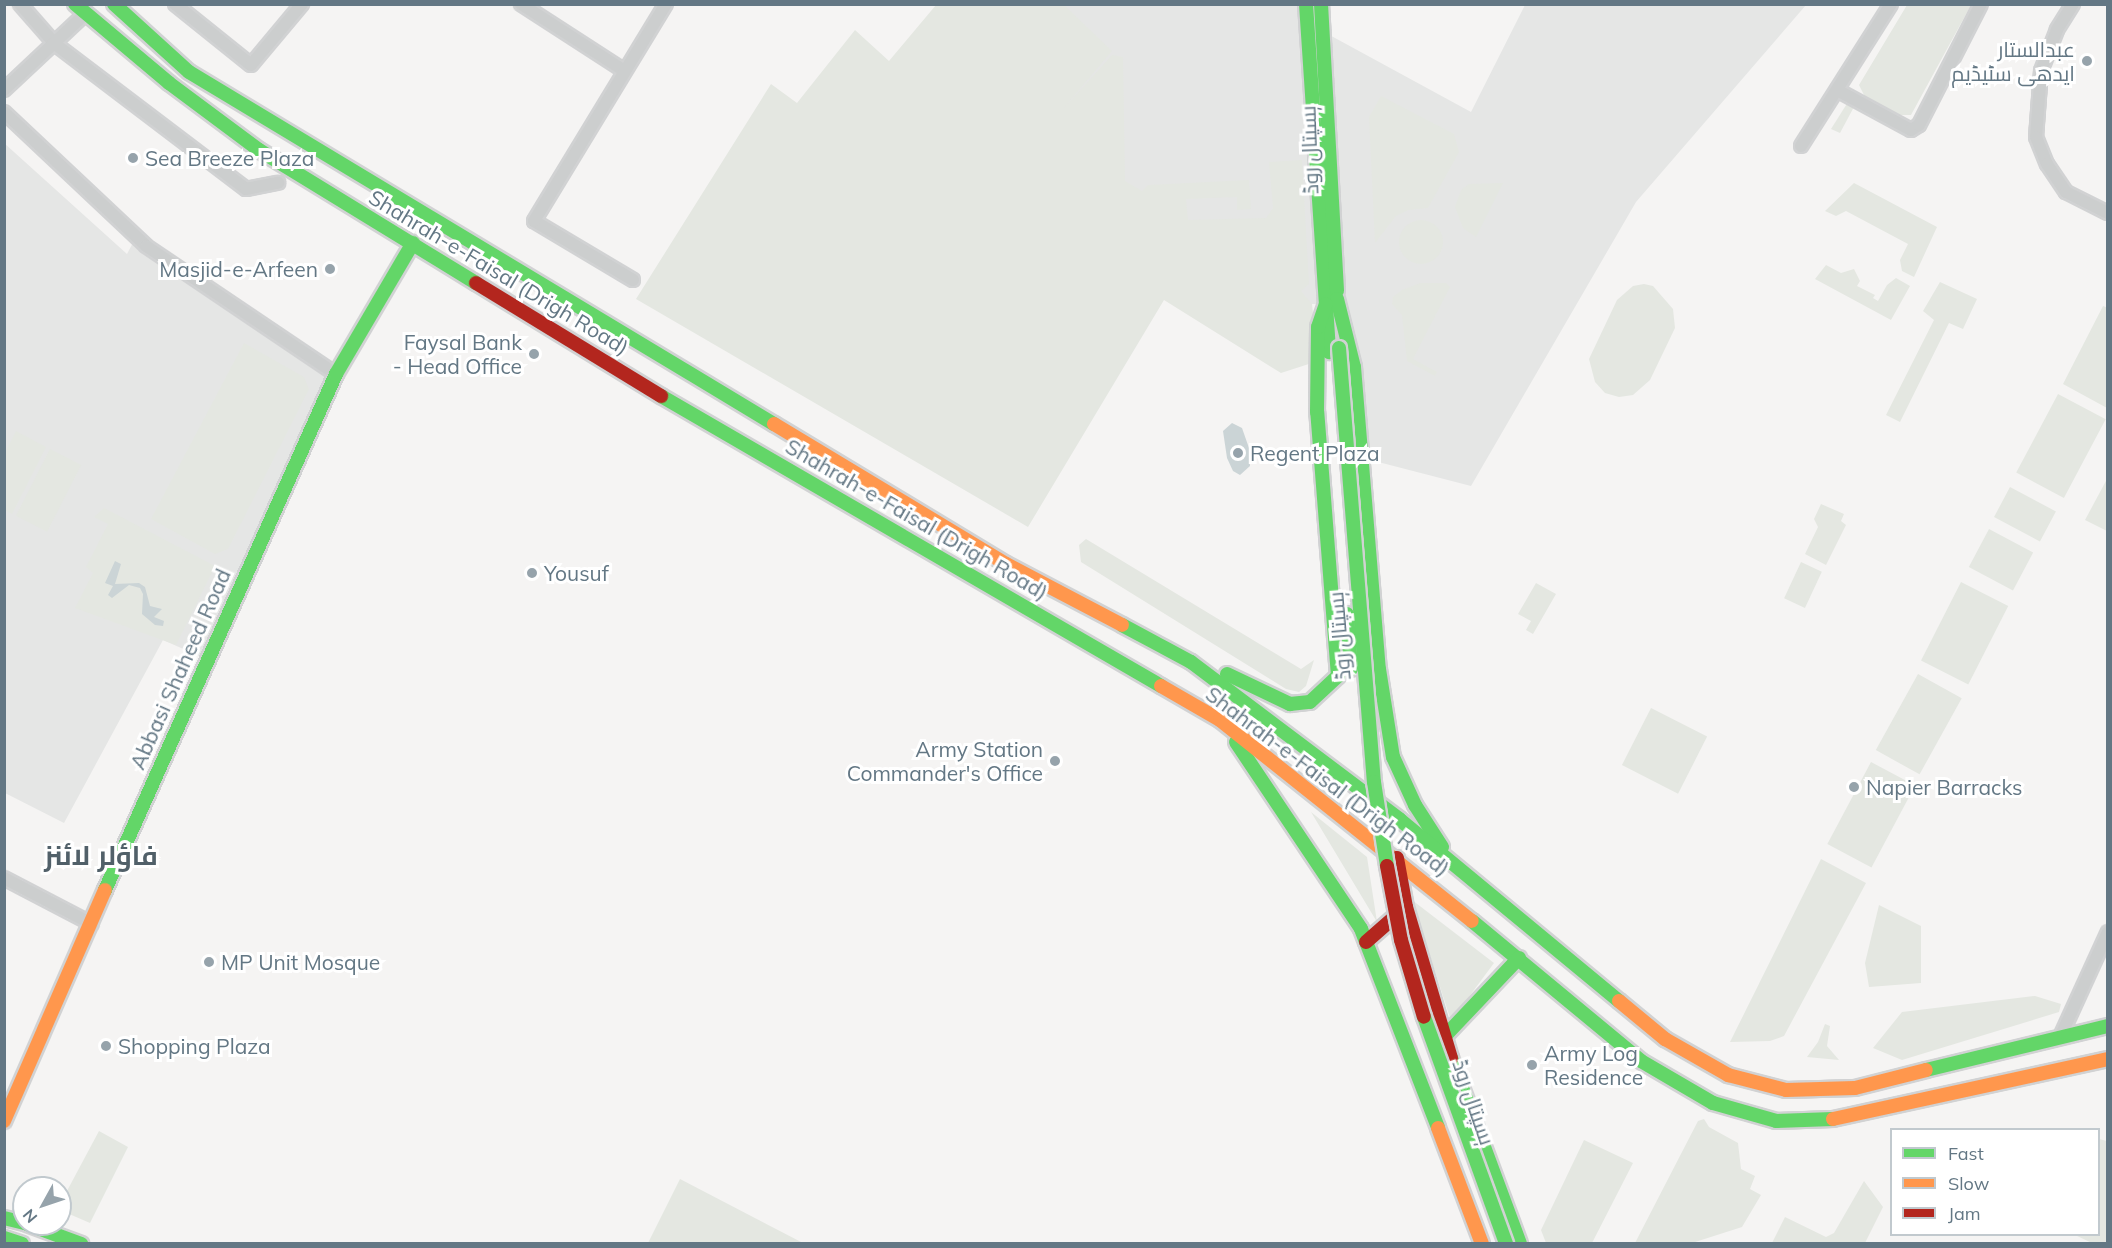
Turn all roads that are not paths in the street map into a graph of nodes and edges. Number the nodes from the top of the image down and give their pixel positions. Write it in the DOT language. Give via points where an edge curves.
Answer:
graph roads {
  1 [pos="20,4"];
  2 [pos="114,4"];
  3 [pos="175,4"];
  4 [pos="302,4"];
  5 [pos="521,4"];
  6 [pos="666,4"];
  7 [pos="1306,4"];
  8 [pos="1321,4"];
  9 [pos="1891,4"];
  10 [pos="1981,4"];
  11 [pos="2073,4"];
  12 [pos="80,9"];
  13 [pos="55,44"];
  14 [pos="623,70"];
  15 [pos="4,90"];
  16 [pos="1837,90"];
  17 [pos="4,112"];
  18 [pos="1801,146"];
  19 [pos="278,183"];
  20 [pos="2108,213"];
  21 [pos="412,243"];
  22 [pos="633,280"];
  23 [pos="1332,301"];
  24 [pos="1334,350"];
  25 [pos="336,374"];
  26 [pos="1191,662"];
  27 [pos="1220,720"];
  28 [pos="1397,858"];
  29 [pos="1456,869"];
  30 [pos="4,878"];
  31 [pos="1406,907"];
  32 [pos="92,924"];
  33 [pos="2108,932"];
  34 [pos="1366,942"];
  35 [pos="1519,958"];
  36 [pos="2108,1026"];
  37 [pos="2061,1035"];
  38 [pos="1444,1037"];
  39 [pos="2108,1059"];
  40 [pos="4,1121"];
  41 [pos="59,1236"];
  42 [pos="4,1239"];
  43 [pos="22,1244"];
  44 [pos="81,1244"];
  45 [pos="1482,1244"];
  46 [pos="1495,1244"];
  47 [pos="1506,1244"];
  48 [pos="1520,1244"];
  1 -- 13 [label="street"];
  2 -- 26 [label="main road, Shahrah-e-Faisal (Drigh Road)" via="199,78 1006,564"];
  3 -- 4 [label="street" via="251,65"];
  5 -- 14 [label="street"];
  6 -- 14 [label="street"];
  7 -- 23 [label="main road, ہسپتال روڈ"];
  8 -- 23 [label="main road, ہسپتال روڈ"];
  9 -- 16 [label="street"];
  10 -- 16 [label="street" via="1915,128 1906,130"];
  11 -- 20 [label="street" via="2057,30 2041,71 2037,137 2047,164 2066,192"];
  12 -- 13 [label="street"];
  12 -- 21 [label="main road, Shahrah-e-Faisal (Drigh Road)" via="259,150"];
  13 -- 15 [label="street"];
  13 -- 19 [label="street" via="246,189"];
  14 -- 22 [label="street" via="534,221"];
  16 -- 18 [label="street"];
  17 -- 25 [label="street" via="146,246"];
  21 -- 25 [label="main road, Abbasi Shaheed Road"];
  21 -- 27 [label="main road, Shahrah-e-Faisal (Drigh Road)" via="661,396"];
  23 -- 24 [label="main road, ہسپتال روڈ"];
  23 -- 26 [label="main road" via="1318,327 1317,412 1338,676 1310,702 1290,704 1223,672"];
  23 -- 29 [label="main road" via="1354,367 1379,669 1393,757 1415,805"];
  24 -- 46 [label="main road, ہسپتال روڈ, bridge" via="1358,738 1388,931 1452,1138"];
  24 -- 47 [label="main road, ہسپتال روڈ, bridge" via="1374,782 1401,940 1436,1059"];
  25 -- 32 [label="main road, Abbasi Shaheed Road" via="214,640"];
  26 -- 29 [label="main road, Shahrah-e-Faisal (Drigh Road)" via="1399,819"];
  27 -- 28 [label="main road, Shahrah-e-Faisal (Drigh Road)"];
  27 -- 34 [label="main road" via="1282,806"];
  28 -- 31 [label="main road"];
  28 -- 35 [label="main road, Shahrah-e-Faisal (Drigh Road)"];
  29 -- 37 [label="main road, Shahrah-e-Faisal (Drigh Road)" via="1665,1039 1728,1075 1786,1090 1855,1088"];
  30 -- 32 [label="street"];
  31 -- 34 [label="main road"];
  31 -- 38 [label="main road"];
  32 -- 40 [label="main road, Abbasi Shaheed Road"];
  33 -- 37 [label="street"];
  34 -- 45 [label="main road"];
  35 -- 38 [label="main road"];
  35 -- 39 [label="main road, Shahrah-e-Faisal (Drigh Road)" via="1641,1061 1713,1103 1776,1121 1855,1116"];
  36 -- 37 [label="main road, Shahrah-e-Faisal (Drigh Road)"];
  38 -- 48 [label="main road"];
  41 -- 44 [label="main road"];
  42 -- 43 [label="main road"];
}
